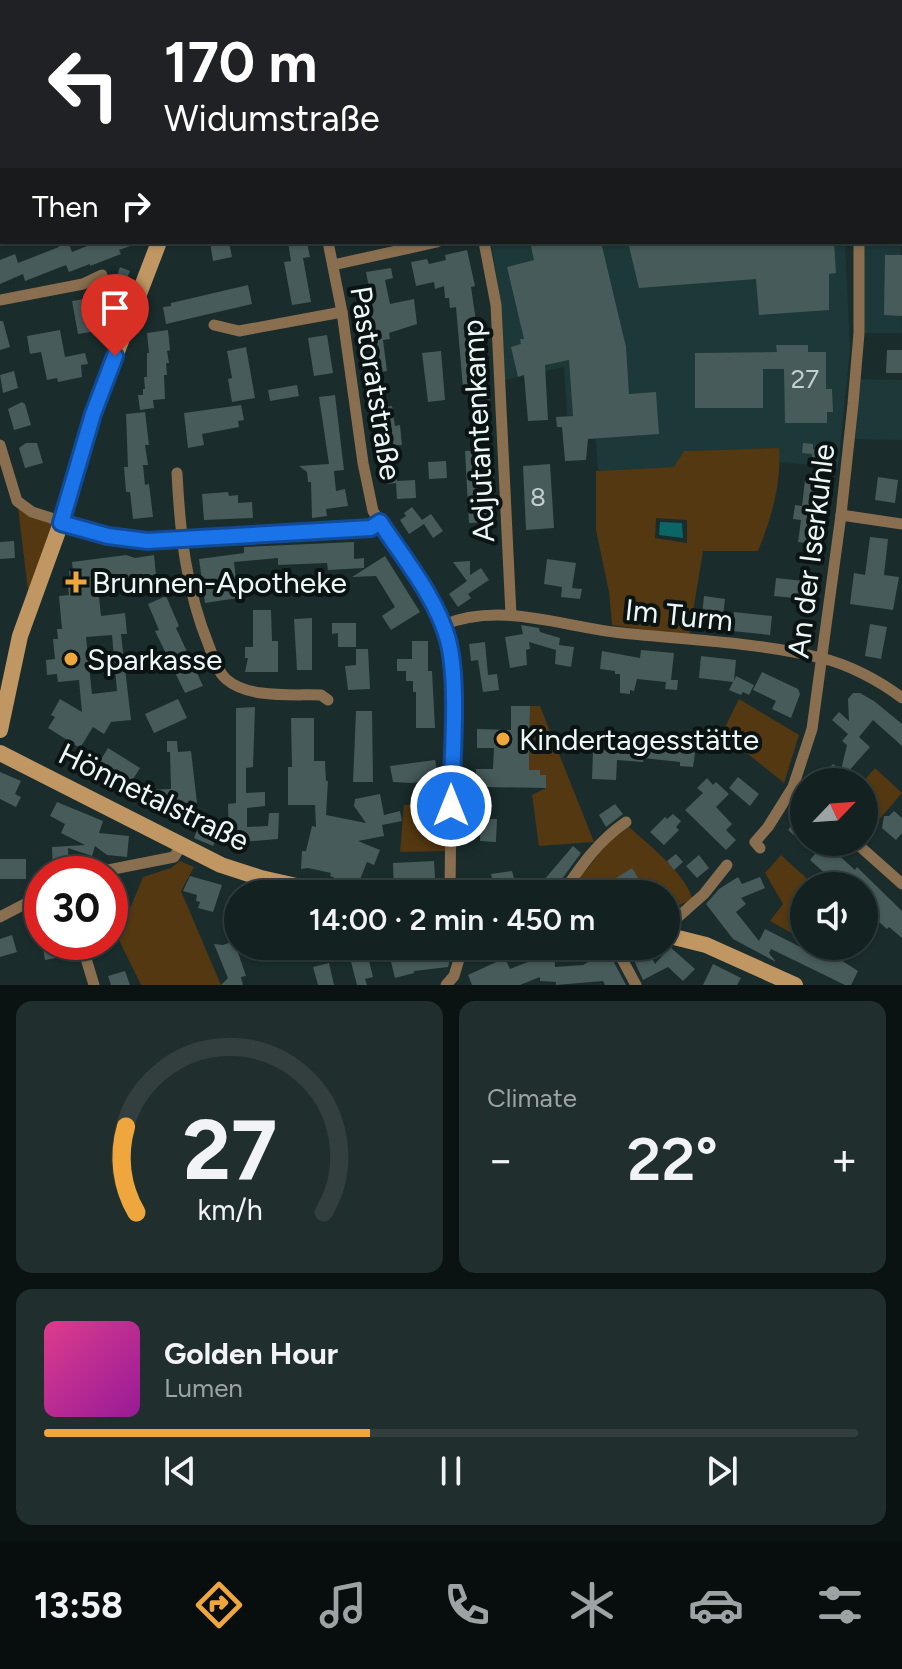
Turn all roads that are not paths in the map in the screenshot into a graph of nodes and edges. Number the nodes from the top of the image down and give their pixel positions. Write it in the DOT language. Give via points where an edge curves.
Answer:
graph roads {
  1 [pos="158,244"];
  2 [pos="328,244"];
  3 [pos="428,244"];
  4 [pos="485,244"];
  5 [pos="859,244"];
  6 [pos="333,265"];
  7 [pos="102,275"];
  8 [pos="0,300"];
  9 [pos="342,312"];
  10 [pos="214,325"];
  11 [pos="0,445"];
  12 [pos="177,473"];
  13 [pos="841,515"];
  14 [pos="380,522"];
  15 [pos="61,523"];
  16 [pos="902,524"];
  17 [pos="181,539"];
  18 [pos="511,615"];
  19 [pos="443,625"];
  20 [pos="823,658"];
  21 [pos="902,698"];
  22 [pos="328,700"];
  23 [pos="0,730"];
  24 [pos="0,753"];
  25 [pos="799,768"];
  26 [pos="790,792"];
  27 [pos="626,822"];
  28 [pos="181,846"];
  29 [pos="760,848"];
  30 [pos="871,856"];
  31 [pos="727,865"];
  32 [pos="128,866"];
  33 [pos="270,880"];
  34 [pos="450,880"];
  35 [pos="571,880"];
  36 [pos="902,884"];
  37 [pos="24,904"];
  38 [pos="680,915"];
  39 [pos="0,917"];
  40 [pos="680,938"];
  41 [pos="86,960"];
  42 [pos="459,960"];
  43 [pos="623,960"];
  44 [pos="94,985"];
  45 [pos="446,985"];
  46 [pos="636,985"];
  47 [pos="795,985"];
  1 -- 15 [label="street" via="93,414"];
  2 -- 6 [label="street, Pastoratstraße"];
  3 -- 6 [label="street"];
  4 -- 18 [label="street, Adjutantenkamp" via="496,305"];
  5 -- 13 [label="street, An der Iserkuhle" via="859,333"];
  6 -- 9 [label="street, Pastoratstraße"];
  7 -- 8 [label="street" via="83,284"];
  9 -- 10 [label="street" via="239,331"];
  9 -- 14 [label="street, Pastoratstraße" via="363,463"];
  11 -- 15 [label="street" via="17,501"];
  12 -- 17 [label="street"];
  13 -- 16 [label="street"];
  13 -- 20 [label="street, An der Iserkuhle"];
  14 -- 17 [label="street" via="371,528"];
  14 -- 19 [label="street, Pastoratstraße"];
  15 -- 17 [label="street" via="108,536"];
  15 -- 23 [label="street" via="20,636"];
  17 -- 22 [label="street" via="193,604 226,679 244,689 321,695"];
  18 -- 19 [label="street, Im Turm" via="463,617"];
  18 -- 20 [label="street, Im Turm"];
  19 -- 34 [label="street, Pastoratstraße" via="451,660"];
  20 -- 21 [label="street, Im Turm"];
  20 -- 25 [label="street, An der Iserkuhle" via="812,729"];
  24 -- 28 [label="street, Hönnetalstraße"];
  26 -- 29 [label="street, An der Iserkuhle" via="755,842"];
  27 -- 35 [label="street" via="607,835"];
  28 -- 32 [label="street" via="174,857"];
  28 -- 33 [label="street, Hönnetalstraße"];
  30 -- 36 [label="street"];
  31 -- 38 [label="street"];
  37 -- 39 [label="street"];
  40 -- 47 [label="street"];
  41 -- 44 [label="street"];
  42 -- 45 [label="street"];
  43 -- 46 [label="street"];
}
